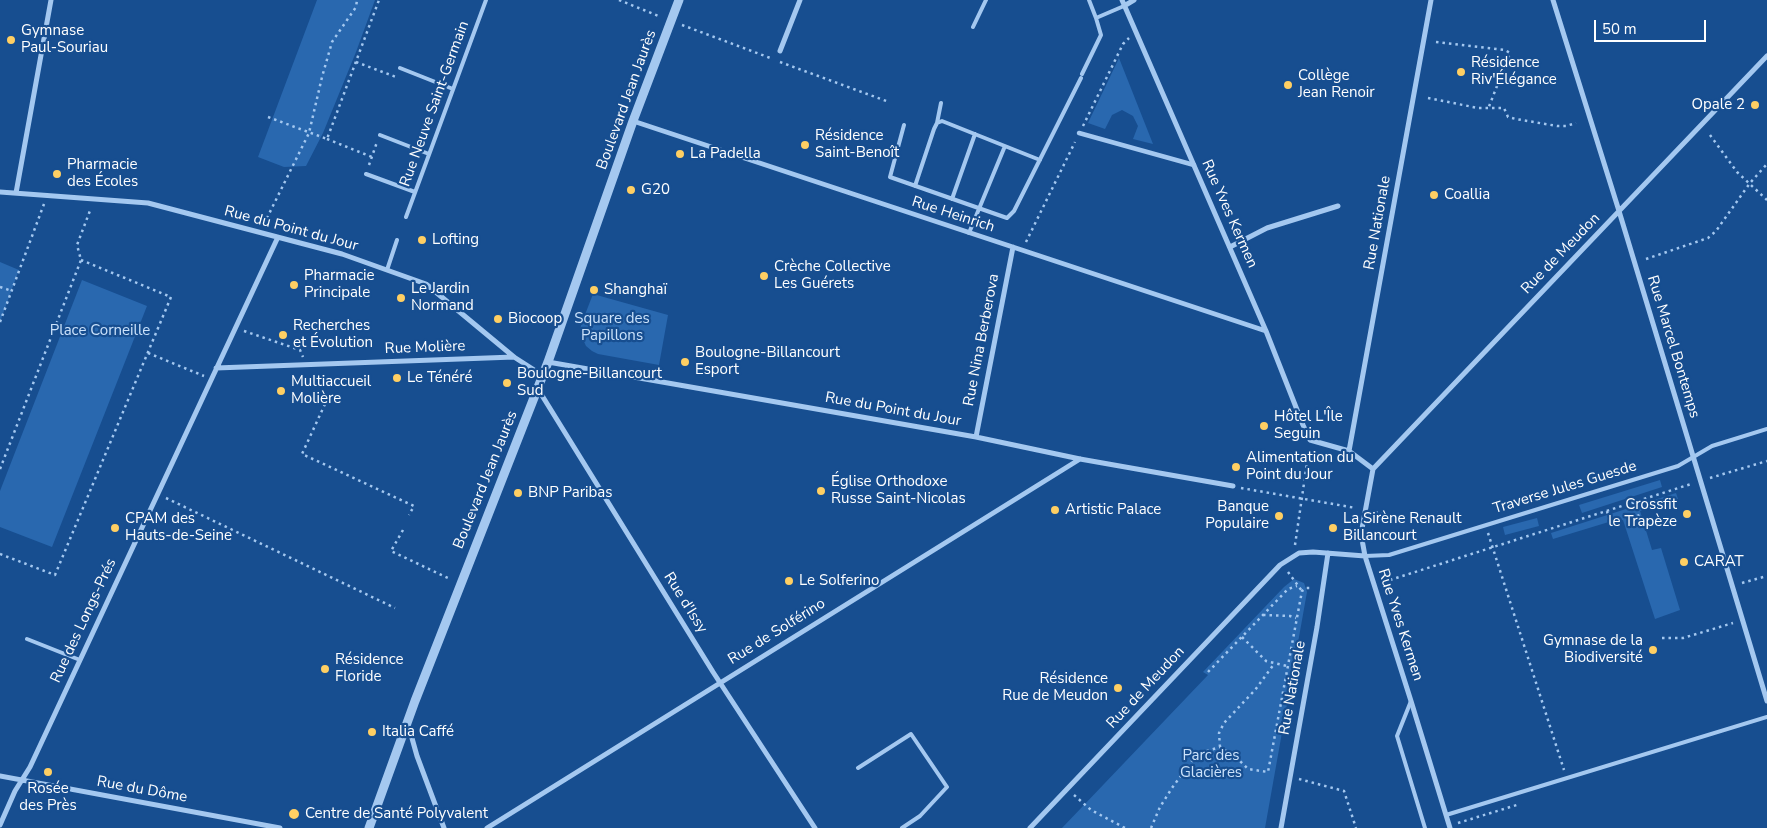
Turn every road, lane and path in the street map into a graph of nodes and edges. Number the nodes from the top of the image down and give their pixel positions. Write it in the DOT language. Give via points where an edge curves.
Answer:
graph roads {
  1 [pos="51,0"];
  2 [pos="357,0"];
  3 [pos="379,0"];
  4 [pos="486,0"];
  5 [pos="619,0"];
  6 [pos="679,0"];
  7 [pos="800,0"];
  8 [pos="986,0"];
  9 [pos="1089,0"];
  10 [pos="1134,0"];
  11 [pos="1431,0"];
  12 [pos="1553,0"];
  13 [pos="1123,3"];
  14 [pos="1096,18"];
  15 [pos="671,21"];
  16 [pos="973,27"];
  17 [pos="1436,42"];
  18 [pos="780,51"];
  19 [pos="1767,56"];
  20 [pos="356,62"];
  21 [pos="400,68"];
  22 [pos="395,78"];
  23 [pos="453,90"];
  24 [pos="1428,98"];
  25 [pos="941,103"];
  26 [pos="1488,109"];
  27 [pos="268,117"];
  28 [pos="633,121"];
  29 [pos="938,123"];
  30 [pos="1576,124"];
  31 [pos="904,125"];
  32 [pos="309,133"];
  33 [pos="1079,133"];
  34 [pos="976,134"];
  35 [pos="380,135"];
  36 [pos="1710,135"];
  37 [pos="327,140"];
  38 [pos="1005,146"];
  39 [pos="428,154"];
  40 [pos="372,157"];
  41 [pos="1040,160"];
  42 [pos="1767,164"];
  43 [pos="1194,165"];
  44 [pos="366,174"];
  45 [pos="1750,183"];
  46 [pos="915,186"];
  47 [pos="0,192"];
  48 [pos="414,192"];
  49 [pos="16,193"];
  50 [pos="47,196"];
  51 [pos="95,199"];
  52 [pos="952,199"];
  53 [pos="1767,200"];
  54 [pos="1338,206"];
  55 [pos="978,209"];
  56 [pos="1619,211"];
  57 [pos="406,216"];
  58 [pos="260,232"];
  59 [pos="969,233"];
  60 [pos="278,237"];
  61 [pos="397,240"];
  62 [pos="1230,247"];
  63 [pos="1013,248"];
  64 [pos="1646,259"];
  65 [pos="80,260"];
  66 [pos="387,270"];
  67 [pos="0,287"];
  68 [pos="12,291"];
  69 [pos="0,322"];
  70 [pos="235,328"];
  71 [pos="1266,331"];
  72 [pos="148,353"];
  73 [pos="514,357"];
  74 [pos="548,362"];
  75 [pos="305,365"];
  76 [pos="216,368"];
  77 [pos="542,375"];
  78 [pos="211,379"];
  79 [pos="537,388"];
  80 [pos="325,404"];
  81 [pos="1767,430"];
  82 [pos="976,437"];
  83 [pos="1310,440"];
  84 [pos="1349,451"];
  85 [pos="1693,458"];
  86 [pos="1080,459"];
  87 [pos="1767,461"];
  88 [pos="0,469"];
  89 [pos="1373,469"];
  90 [pos="1708,479"];
  91 [pos="1694,483"];
  92 [pos="1233,486"];
  93 [pos="158,494"];
  94 [pos="1301,498"];
  95 [pos="1635,504"];
  96 [pos="1358,508"];
  97 [pos="1372,511"];
  98 [pos="1607,511"];
  99 [pos="1385,514"];
  100 [pos="409,516"];
  101 [pos="1642,517"];
  102 [pos="1485,524"];
  103 [pos="1610,524"];
  104 [pos="403,530"];
  105 [pos="1492,547"];
  106 [pos="1299,553"];
  107 [pos="1328,553"];
  108 [pos="0,554"];
  109 [pos="1365,556"];
  110 [pos="1280,565"];
  111 [pos="1767,576"];
  112 [pos="1390,580"];
  113 [pos="460,584"];
  114 [pos="1297,586"];
  115 [pos="1732,586"];
  116 [pos="1322,587"];
  117 [pos="1302,591"];
  118 [pos="395,608"];
  119 [pos="1263,615"];
  120 [pos="1296,618"];
  121 [pos="1742,620"];
  122 [pos="1242,636"];
  123 [pos="27,638"];
  124 [pos="1662,638"];
  125 [pos="80,660"];
  126 [pos="1274,664"];
  127 [pos="1288,666"];
  128 [pos="1208,672"];
  129 [pos="720,682"];
  130 [pos="1412,701"];
  131 [pos="1767,701"];
  132 [pos="1767,717"];
  133 [pos="407,722"];
  134 [pos="1220,747"];
  135 [pos="858,768"];
  136 [pos="0,776"];
  137 [pos="1290,776"];
  138 [pos="1566,778"];
  139 [pos="22,780"];
  140 [pos="1068,789"];
  141 [pos="1446,815"];
  142 [pos="0,825"];
  143 [pos="280,828"];
  144 [pos="369,828"];
  145 [pos="444,828"];
  146 [pos="487,828"];
  147 [pos="815,828"];
  148 [pos="902,828"];
  149 [pos="1030,828"];
  150 [pos="1125,828"];
  151 [pos="1151,828"];
  152 [pos="1281,828"];
  153 [pos="1356,828"];
  154 [pos="1425,828"];
  155 [pos="1450,828"];
  1 -- 49 [label="street"];
  2 -- 32 [label="path" via="356,7 332,42"];
  3 -- 20 [label="path"];
  4 -- 23 [label="lane, Rue Neuve Saint-Germain"];
  5 -- 15 [label="path"];
  6 -- 15 [label="street, Boulevard Jean Jaurès"];
  7 -- 18 [label="street"];
  8 -- 16 [label="lane"];
  9 -- 14 [label="lane"];
  10 -- 13 [label="street"];
  11 -- 84 [label="street, Rue Nationale"];
  12 -- 56 [label="street, Rue Marcel Bontemps"];
  13 -- 14 [label="lane"];
  13 -- 43 [label="street, Rue Yves Kermen"];
  14 -- 41 [label="lane" via="1101,35"];
  15 -- 28 [label="street, Boulevard Jean Jaurès"];
  17 -- 26 [label="path" via="1510,53"];
  19 -- 56 [label="street, Rue de Meudon"];
  20 -- 22 [label="path"];
  20 -- 37 [label="path"];
  21 -- 23 [label="lane"];
  23 -- 39 [label="lane, Rue Neuve Saint-Germain"];
  24 -- 26 [label="path"];
  25 -- 29 [label="lane"];
  26 -- 30 [label="path" via="1504,108 1508,117 1516,120 1557,126"];
  27 -- 32 [label="path"];
  28 -- 59 [label="street, Rue Heinrich"];
  28 -- 74 [label="street, Boulevard Jean Jaurès"];
  29 -- 34 [label="lane" via="942,121"];
  29 -- 46 [label="lane"];
  31 -- 46 [label="lane" via="890,177"];
  32 -- 37 [label="path"];
  32 -- 58 [label="path"];
  33 -- 43 [label="street"];
  34 -- 38 [label="lane"];
  34 -- 52 [label="lane"];
  35 -- 39 [label="lane"];
  35 -- 40 [label="path"];
  36 -- 45 [label="path" via="1737,172"];
  37 -- 40 [label="path"];
  38 -- 41 [label="lane"];
  38 -- 55 [label="lane"];
  39 -- 48 [label="lane, Rue Neuve Saint-Germain"];
  40 -- 44 [label="path"];
  41 -- 55 [label="lane" via="1011,216 1007,218"];
  42 -- 45 [label="path"];
  43 -- 62 [label="street, Rue Yves Kermen"];
  44 -- 48 [label="lane"];
  45 -- 53 [label="path"];
  45 -- 64 [label="path" via="1708,238"];
  46 -- 52 [label="lane"];
  47 -- 49 [label="street, Rue du Point du Jour"];
  48 -- 57 [label="lane, Rue Neuve Saint-Germain"];
  49 -- 50 [label="street, Rue du Point du Jour"];
  50 -- 51 [label="street, Rue du Point du Jour"];
  50 -- 68 [label="path"];
  51 -- 58 [label="street, Rue du Point du Jour" via="148,203"];
  51 -- 65 [label="path" via="78,245"];
  52 -- 55 [label="lane"];
  54 -- 62 [label="street" via="1267,228"];
  55 -- 59 [label="lane"];
  56 -- 85 [label="street, Rue Marcel Bontemps"];
  56 -- 89 [label="street, Rue de Meudon"];
  58 -- 60 [label="street, Rue du Point du Jour"];
  59 -- 63 [label="street, Rue Heinrich"];
  60 -- 66 [label="street, Rue du Point du Jour"];
  60 -- 70 [label="street, Rue des Longs-Prés"];
  61 -- 66 [label="lane"];
  62 -- 71 [label="street, Rue Yves Kermen"];
  63 -- 71 [label="street, Rue Heinrich"];
  63 -- 82 [label="street, Rue Nina Berberova"];
  65 -- 72 [label="path" via="171,297"];
  65 -- 88 [label="path"];
  66 -- 73 [label="street, Rue du Point du Jour" via="426,284"];
  67 -- 68 [label="path"];
  68 -- 69 [label="path"];
  70 -- 75 [label="path" via="300,350"];
  70 -- 76 [label="street, Rue des Longs-Prés"];
  71 -- 83 [label="street, Rue Yves Kermen"];
  72 -- 78 [label="path"];
  72 -- 108 [label="path" via="55,575"];
  73 -- 75 [label="street, Rue Molière"];
  73 -- 77 [label="street, Rue du Point du Jour"];
  74 -- 77 [label="street, Boulevard Jean Jaurès"];
  74 -- 82 [label="street, Rue du Point du Jour"];
  75 -- 76 [label="street, Rue Molière"];
  76 -- 78 [label="street, Rue des Longs-Prés"];
  77 -- 79 [label="street, Boulevard Jean Jaurès"];
  78 -- 93 [label="street, Rue des Longs-Prés"];
  79 -- 113 [label="street, Boulevard Jean Jaurès"];
  79 -- 129 [label="street, Rue d'Issy"];
  80 -- 100 [label="path" via="302,454 414,506"];
  81 -- 85 [label="lane, Traverse Jules Guesde" via="1712,446"];
  82 -- 86 [label="street, Rue du Point du Jour"];
  83 -- 84 [label="street"];
  83 -- 94 [label="path"];
  84 -- 89 [label="street"];
  85 -- 102 [label="lane, Traverse Jules Guesde" via="1678,466"];
  85 -- 115 [label="street, Rue Marcel Bontemps"];
  86 -- 92 [label="street, Rue du Point du Jour"];
  86 -- 129 [label="street, Rue de Solférino"];
  87 -- 90 [label="path"];
  89 -- 109 [label="street, Rue Yves Kermen" via="1361,534"];
  91 -- 95 [label="path"];
  92 -- 94 [label="path"];
  93 -- 118 [label="path"];
  93 -- 125 [label="street, Rue des Longs-Prés"];
  94 -- 96 [label="path"];
  94 -- 106 [label="path" via="1295,544"];
  95 -- 98 [label="path"];
  95 -- 101 [label="path"];
  97 -- 99 [label="path"];
  98 -- 103 [label="path"];
  98 -- 105 [label="path"];
  102 -- 105 [label="path"];
  102 -- 109 [label="lane, Traverse Jules Guesde" via="1389,555"];
  104 -- 113 [label="path" via="391,551"];
  105 -- 112 [label="path"];
  105 -- 138 [label="path"];
  106 -- 107 [label="street"];
  106 -- 110 [label="street, Rue de Meudon"];
  107 -- 109 [label="street"];
  107 -- 116 [label="street, Rue Nationale"];
  109 -- 130 [label="street, Rue Yves Kermen"];
  110 -- 114 [label="path"];
  110 -- 140 [label="street, Rue de Meudon"];
  111 -- 115 [label="path"];
  113 -- 133 [label="street, Boulevard Jean Jaurès"];
  114 -- 117 [label="path"];
  114 -- 119 [label="path" via="1288,588"];
  115 -- 121 [label="street, Rue Marcel Bontemps"];
  116 -- 117 [label="path"];
  116 -- 137 [label="street, Rue Nationale"];
  117 -- 120 [label="path"];
  119 -- 120 [label="path"];
  119 -- 122 [label="path"];
  120 -- 127 [label="path"];
  121 -- 124 [label="path" via="1683,638"];
  121 -- 131 [label="street, Rue Marcel Bontemps"];
  122 -- 126 [label="path" via="1256,652"];
  122 -- 128 [label="path"];
  123 -- 125 [label="lane"];
  125 -- 139 [label="street, Rue des Longs-Prés"];
  126 -- 127 [label="path"];
  126 -- 134 [label="path" via="1224,723 1219,733"];
  127 -- 134 [label="path" via="1268,772 1248,769"];
  129 -- 146 [label="street, Rue de Solférino"];
  129 -- 147 [label="street, Rue d'Issy"];
  130 -- 141 [label="street, Rue Yves Kermen"];
  130 -- 154 [label="lane, Rue Yves Kermen" via="1397,736"];
  132 -- 138 [label="lane"];
  133 -- 144 [label="street, Boulevard Jean Jaurès"];
  133 -- 145 [label="street"];
  134 -- 151 [label="path" via="1197,754 1160,807"];
  135 -- 148 [label="lane" via="911,734 947,787 920,816"];
  136 -- 139 [label="street, Rue du Dôme"];
  137 -- 152 [label="street, Rue Nationale"];
  137 -- 153 [label="path" via="1344,791"];
  138 -- 141 [label="lane"];
  139 -- 142 [label="street, Rue des Longs-Prés"];
  139 -- 143 [label="street, Rue du Dôme"];
  140 -- 149 [label="street, Rue de Meudon"];
  140 -- 150 [label="path" via="1091,810"];
  141 -- 155 [label="street, Rue Yves Kermen"];
}
